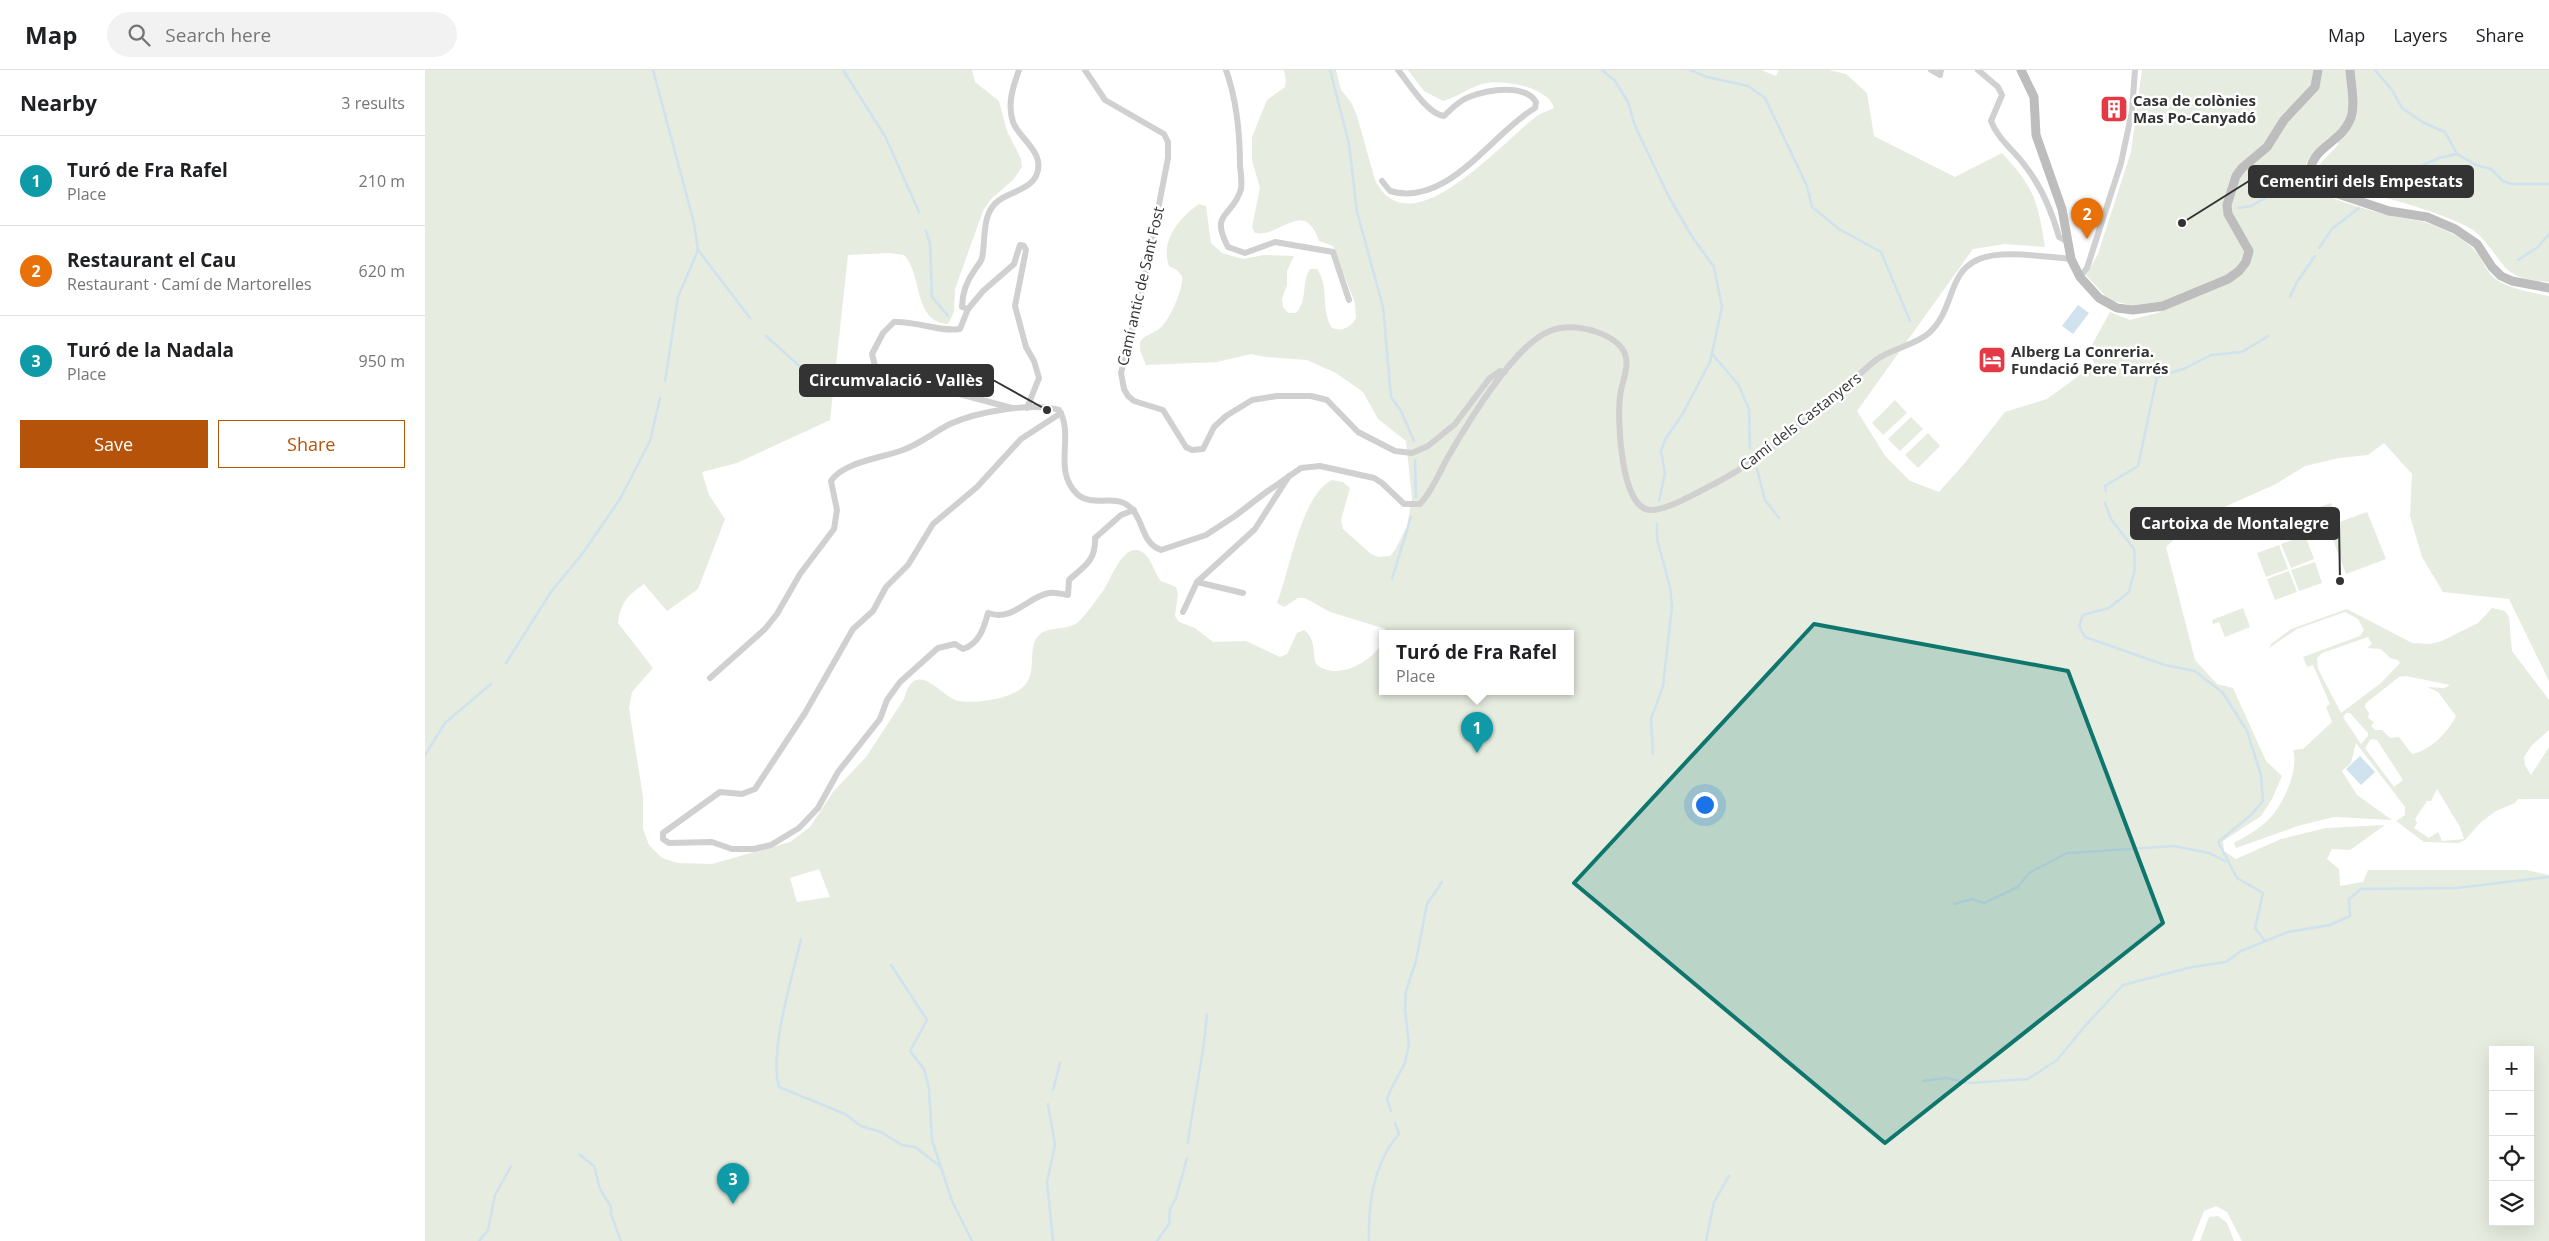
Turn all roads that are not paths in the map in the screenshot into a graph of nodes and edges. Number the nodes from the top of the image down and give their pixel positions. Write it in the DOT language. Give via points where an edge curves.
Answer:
graph roads {
  1 [pos="1019,70"];
  2 [pos="1085,70"];
  3 [pos="1226,70"];
  4 [pos="1398,70"];
  5 [pos="1931,70"];
  6 [pos="1941,70"];
  7 [pos="1978,70"];
  8 [pos="2021,70"];
  9 [pos="2135,70"];
  10 [pos="2317,70"];
  11 [pos="2350,70"];
  12 [pos="1382,181"];
  13 [pos="2066,241"];
  14 [pos="2071,259"];
  15 [pos="2080,277"];
  16 [pos="2549,288"];
  17 [pos="1349,300"];
  18 [pos="968,309"];
  19 [pos="875,366"];
  20 [pos="1505,372"];
  21 [pos="895,377"];
  22 [pos="1027,408"];
  23 [pos="1016,409"];
  24 [pos="1061,413"];
  25 [pos="1291,473"];
  26 [pos="1134,510"];
  27 [pos="1197,582"];
  28 [pos="1243,593"];
  29 [pos="1183,612"];
  30 [pos="710,678"];
  1 -- 18 [label="street" via="1010,103 1013,122 1035,154 1036,176 1029,184 998,201 988,213 981,260 964,289 962,307"];
  2 -- 20 [label="street, Camí antic de Sant Fost" via="1105,100 1161,132 1168,142 1168,158 1145,277 1121,373 1128,396 1163,410 1186,447 1203,449 1214,427 1252,400 1311,396 1327,400 1358,432 1395,451 1412,452 1428,446 1455,424 1489,379 1500,371"];
  3 -- 17 [label="street" via="1234,94 1241,189 1222,216 1220,233 1228,247 1245,253 1275,242 1333,252"];
  4 -- 12 [label="street" via="1438,116 1444,116 1469,97 1497,90 1522,92 1536,102 1535,108 1517,119 1491,147 1451,179 1415,193 1390,191"];
  5 -- 6 [label="street" via="1940,75"];
  7 -- 13 [label="street" via="2003,95 1991,122 1994,130 2027,168 2050,206 2059,237"];
  8 -- 13 [label="street" via="2034,97 2035,135 2062,209"];
  9 -- 15 [label="street" via="2132,111 2121,163 2087,268"];
  10 -- 15 [label="street" via="2315,87 2284,120 2267,147 2236,176 2227,205 2249,251 2239,271 2228,279 2163,306 2133,310 2117,308 2099,298"];
  11 -- 16 [label="street" via="2352,111 2345,129 2316,154 2310,171 2314,182 2323,189 2379,208 2427,217 2455,229 2477,244 2501,276"];
  13 -- 14 [label="street"];
  14 -- 15 [label="street"];
  14 -- 20 [label="street, Camí dels Castanyers" via="2008,255 1975,261 1960,272 1947,309 1930,332 1877,359 1777,442 1729,476 1651,510 1641,508 1629,489 1619,411 1627,363 1625,352 1618,343 1589,330 1558,328 1528,345"];
  18 -- 19 [label="street" via="961,329 950,331 908,321 894,322 883,333 872,354"];
  18 -- 22 [label="street" via="1013,264 1020,245 1024,246 1026,250 1015,306 1025,347 1039,378"];
  20 -- 25 [label="street, Camí dels Castanyers" via="1457,441 1429,494 1420,504 1404,504 1382,482 1365,474 1310,465"];
  21 -- 23 [label="street"];
  22 -- 23 [label="street"];
  22 -- 24 [label="street" via="1053,408"];
  23 -- 30 [label="street" via="965,418 910,447 835,474 831,481 837,510 834,529 765,629"];
  24 -- 26 [label="street" via="1065,425 1063,461 1072,488 1090,501 1116,500"];
  24 -- 26 [label="street" via="1021,439 977,487 933,524 908,565 886,588 873,611 853,629 805,713 755,789 742,794 720,792 663,833 663,840 669,843 712,842 732,849 754,849 771,845 799,828 818,808 839,772 880,720 891,694 916,665 938,648 955,644 963,648 971,646 983,631 988,613 995,616 1012,613 1049,593 1068,595 1069,580 1095,552 1095,538 1121,515"];
  25 -- 26 [label="street" via="1206,534 1161,550 1147,539"];
  25 -- 27 [label="street" via="1255,529"];
  27 -- 28 [label="street"];
  27 -- 29 [label="street"];
}
